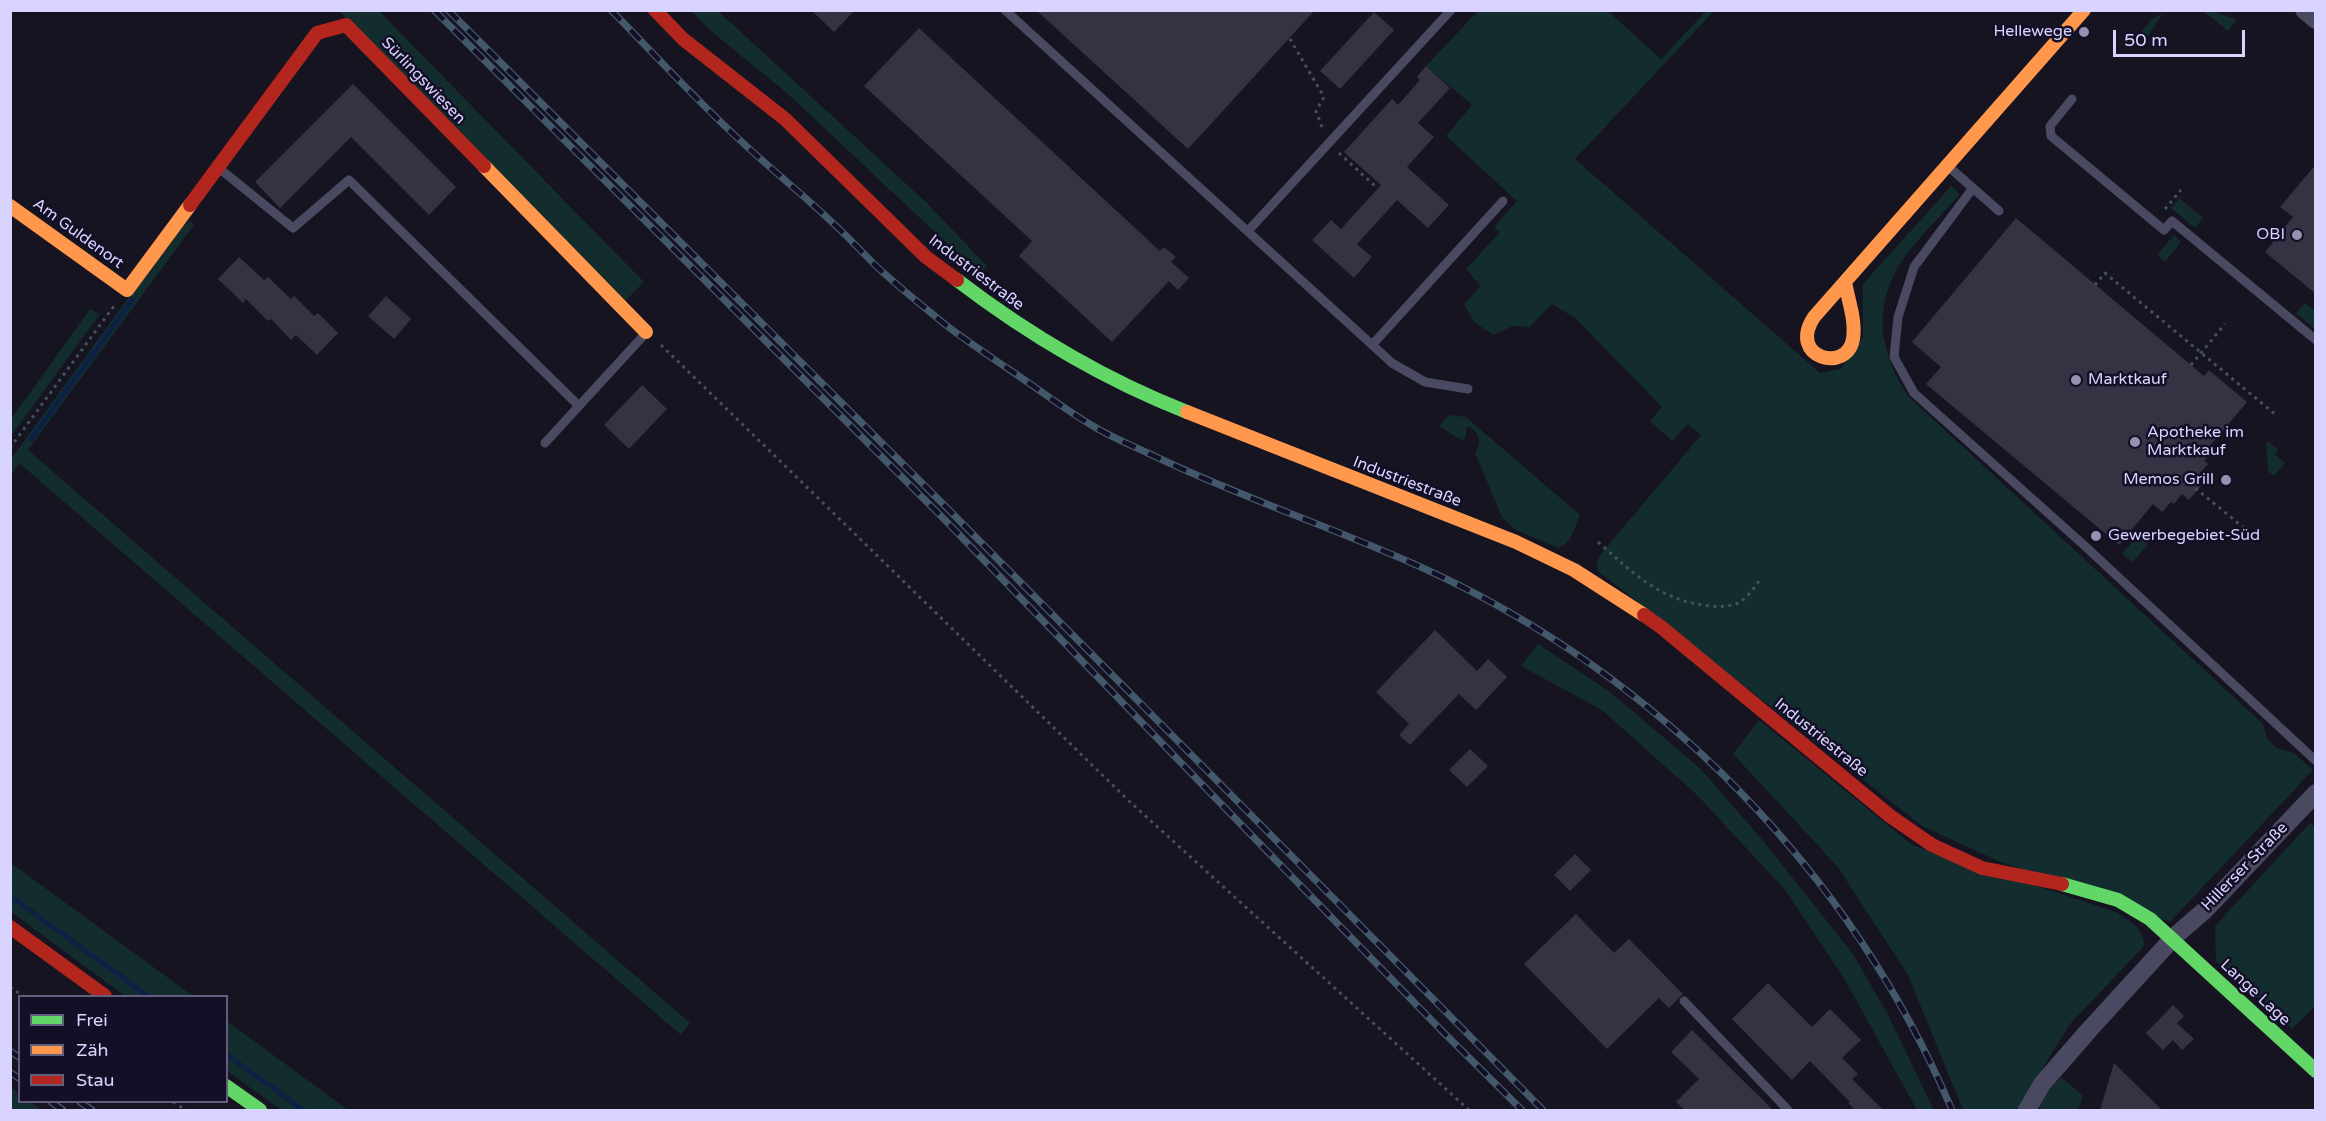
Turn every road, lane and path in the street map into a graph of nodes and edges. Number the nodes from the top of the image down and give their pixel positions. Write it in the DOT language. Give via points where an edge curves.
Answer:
graph roads {
  1 [pos="655,10"];
  2 [pos="1005,10"];
  3 [pos="1451,10"];
  4 [pos="2084,10"];
  5 [pos="2304,10"];
  6 [pos="2316,20"];
  7 [pos="1290,39"];
  8 [pos="2072,99"];
  9 [pos="1330,142"];
  10 [pos="1948,165"];
  11 [pos="217,167"];
  12 [pos="1375,186"];
  13 [pos="1973,188"];
  14 [pos="2181,190"];
  15 [pos="1503,201"];
  16 [pos="10,206"];
  17 [pos="1999,211"];
  18 [pos="2154,222"];
  19 [pos="1248,231"];
  20 [pos="1845,282"];
  21 [pos="2095,285"];
  22 [pos="127,290"];
  23 [pos="2225,324"];
  24 [pos="646,332"];
  25 [pos="2316,340"];
  26 [pos="1372,345"];
  27 [pos="2201,353"];
  28 [pos="2191,364"];
  29 [pos="1468,389"];
  30 [pos="579,406"];
  31 [pos="2276,415"];
  32 [pos="546,443"];
  33 [pos="10,448"];
  34 [pos="2178,474"];
  35 [pos="2243,527"];
  36 [pos="1598,542"];
  37 [pos="1759,581"];
  38 [pos="2316,761"];
  39 [pos="2316,793"];
  40 [pos="10,927"];
  41 [pos="2173,939"];
  42 [pos="104,995"];
  43 [pos="1684,1001"];
  44 [pos="2316,1071"];
  45 [pos="228,1087"];
  46 [pos="260,1110"];
  47 [pos="1469,1110"];
  48 [pos="1788,1110"];
  49 [pos="2027,1110"];
  1 -- 41 [label="street, Industriestraße" via="683,39 785,119 926,257 1051,346 1157,400 1516,542 1574,570 1661,627 1918,837 1982,868 2074,886 2118,900 2150,919"];
  2 -- 19 [label="lane"];
  3 -- 9 [label="lane"];
  4 -- 10 [label="street"];
  5 -- 6 [label="street"];
  7 -- 9 [label="path" via="1324,97 1316,111"];
  8 -- 18 [label="lane" via="2050,126 2051,136"];
  9 -- 12 [label="path"];
  9 -- 19 [label="lane"];
  10 -- 13 [label="lane"];
  10 -- 20 [label="street"];
  11 -- 22 [label="street, Sürlingswiesen"];
  11 -- 24 [label="street, Sürlingswiesen" via="317,33 345,25"];
  11 -- 30 [label="lane" via="293,228 349,180"];
  13 -- 17 [label="lane"];
  13 -- 38 [label="lane" via="1914,267 1898,317 1894,357 1914,393"];
  14 -- 18 [label="path"];
  15 -- 26 [label="lane"];
  16 -- 22 [label="street, Am Guldenort"];
  18 -- 25 [label="lane" via="2164,230 2172,221"];
  19 -- 26 [label="lane"];
  20 -- 20 [label="street" via="1808,328 1806,339 1810,349 1823,358 1839,357 1848,351 1852,341"];
  21 -- 27 [label="path" via="2105,273"];
  22 -- 33 [label="path"];
  23 -- 27 [label="path"];
  24 -- 30 [label="lane"];
  24 -- 47 [label="path" via="1129,801"];
  26 -- 29 [label="lane" via="1419,379"];
  27 -- 28 [label="path"];
  27 -- 31 [label="path"];
  30 -- 32 [label="lane"];
  34 -- 35 [label="path"];
  36 -- 37 [label="path" via="1657,591 1683,601 1712,606 1734,604 1742,601"];
  39 -- 41 [label="street, Hillerser Straße"];
  40 -- 42 [label="street"];
  41 -- 44 [label="street, Lange Lage"];
  41 -- 49 [label="street, Hillerser Straße" via="2051,1072"];
  43 -- 48 [label="lane"];
  45 -- 46 [label="street"];
}
